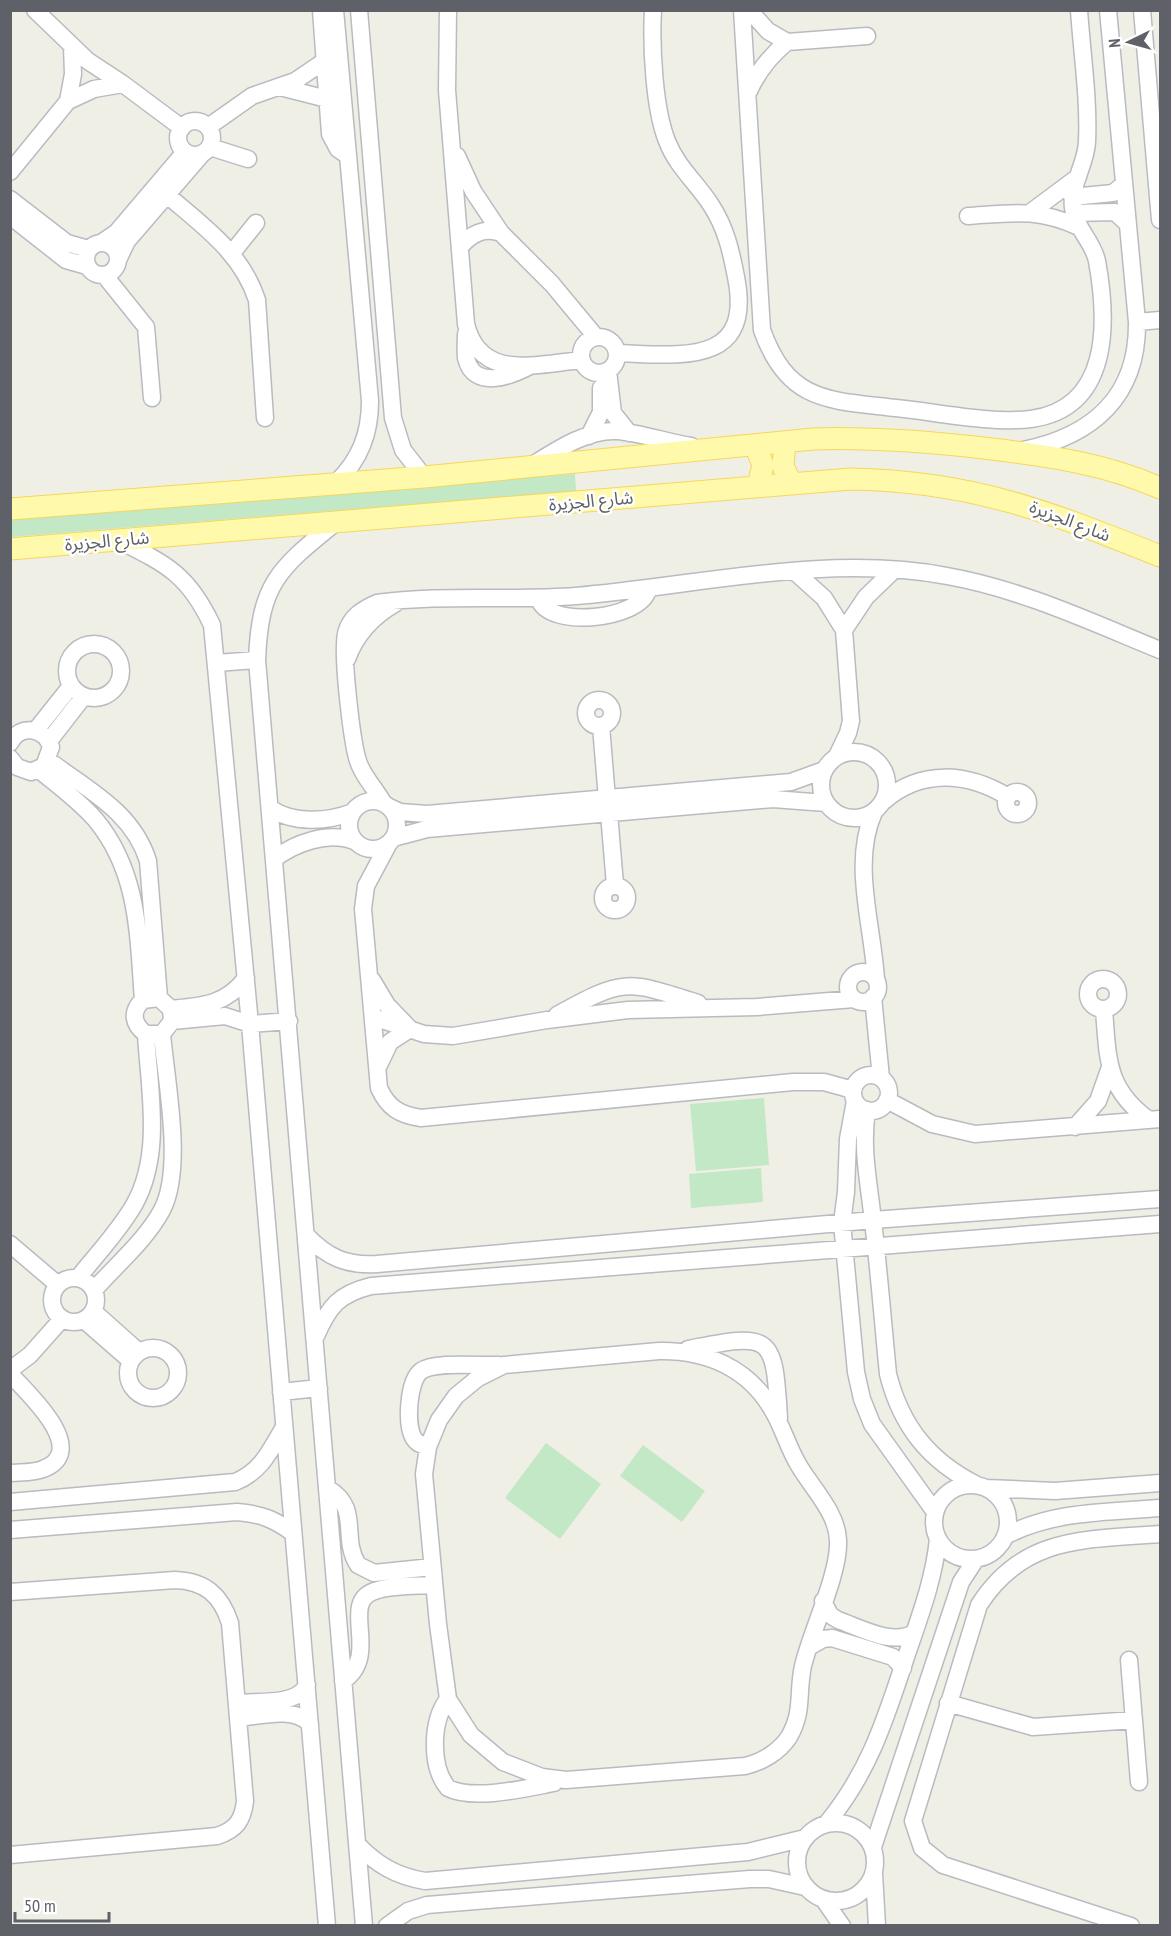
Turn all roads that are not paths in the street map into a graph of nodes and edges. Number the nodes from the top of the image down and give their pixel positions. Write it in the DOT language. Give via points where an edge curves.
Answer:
graph roads {
  1 [pos="36,10"];
  2 [pos="321,10"];
  3 [pos="335,10"];
  4 [pos="359,10"];
  5 [pos="448,10"];
  6 [pos="653,10"];
  7 [pos="742,10"];
  8 [pos="749,10"];
  9 [pos="1079,10"];
  10 [pos="1108,10"];
  11 [pos="1142,10"];
  12 [pos="867,36"];
  13 [pos="787,42"];
  14 [pos="72,47"];
  15 [pos="323,62"];
  16 [pos="123,84"];
  17 [pos="279,87"];
  18 [pos="748,95"];
  19 [pos="327,99"];
  20 [pos="68,101"];
  21 [pos="208,127"];
  22 [pos="182,128"];
  23 [pos="452,144"];
  24 [pos="206,150"];
  25 [pos="185,152"];
  26 [pos="348,156"];
  27 [pos="248,159"];
  28 [pos="10,172"];
  29 [pos="1078,177"];
  30 [pos="1124,184"];
  31 [pos="167,195"];
  32 [pos="1159,195"];
  33 [pos="10,199"];
  34 [pos="1031,212"];
  35 [pos="1075,212"];
  36 [pos="10,216"];
  37 [pos="968,216"];
  38 [pos="1161,220"];
  39 [pos="256,223"];
  40 [pos="1128,224"];
  41 [pos="501,233"];
  42 [pos="460,247"];
  43 [pos="232,252"];
  44 [pos="92,253"];
  45 [pos="118,260"];
  46 [pos="105,276"];
  47 [pos="1161,320"];
  48 [pos="1137,322"];
  49 [pos="596,337"];
  50 [pos="617,353"];
  51 [pos="582,360"];
  52 [pos="603,372"];
  53 [pos="152,398"];
  54 [pos="391,399"];
  55 [pos="370,401"];
  56 [pos="265,418"];
  57 [pos="629,433"];
  58 [pos="589,436"];
  59 [pos="785,442"];
  60 [pos="755,445"];
  61 [pos="712,450"];
  62 [pos="1015,452"];
  63 [pos="530,467"];
  64 [pos="424,477"];
  65 [pos="337,482"];
  66 [pos="791,483"];
  67 [pos="758,486"];
  68 [pos="1161,488"];
  69 [pos="10,509"];
  70 [pos="335,523"];
  71 [pos="118,540"];
  72 [pos="10,549"];
  73 [pos="1161,556"];
  74 [pos="894,570"];
  75 [pos="795,572"];
  76 [pos="844,630"];
  77 [pos="1161,650"];
  78 [pos="257,660"];
  79 [pos="218,663"];
  80 [pos="78,691"];
  81 [pos="851,721"];
  82 [pos="601,726"];
  83 [pos="13,733"];
  84 [pos="43,736"];
  85 [pos="865,753"];
  86 [pos="837,756"];
  87 [pos="44,765"];
  88 [pos="13,767"];
  89 [pos="883,767"];
  90 [pos="825,770"];
  91 [pos="364,775"];
  92 [pos="924,779"];
  93 [pos="1008,797"];
  94 [pos="826,803"];
  95 [pos="386,805"];
  96 [pos="608,806"];
  97 [pos="879,807"];
  98 [pos="270,808"];
  99 [pos="355,809"];
  100 [pos="843,817"];
  101 [pos="308,819"];
  102 [pos="310,840"];
  103 [pos="391,840"];
  104 [pos="356,842"];
  105 [pos="863,854"];
  106 [pos="274,859"];
  107 [pos="615,885"];
  108 [pos="366,886"];
  109 [pos="872,940"];
  110 [pos="370,976"];
  111 [pos="852,977"];
  112 [pos="246,978"];
  113 [pos="876,980"];
  114 [pos="654,989"];
  115 [pos="594,994"];
  116 [pos="873,997"];
  117 [pos="854,999"];
  118 [pos="813,1002"];
  119 [pos="710,1007"];
  120 [pos="650,1009"];
  121 [pos="1104,1010"];
  122 [pos="601,1013"];
  123 [pos="159,1016"];
  124 [pos="373,1017"];
  125 [pos="547,1020"];
  126 [pos="289,1021"];
  127 [pos="250,1024"];
  128 [pos="410,1029"];
  129 [pos="1109,1070"];
  130 [pos="378,1075"];
  131 [pos="880,1078"];
  132 [pos="1124,1099"];
  133 [pos="858,1100"];
  134 [pos="887,1100"];
  135 [pos="1098,1101"];
  136 [pos="1155,1120"];
  137 [pos="1075,1126"];
  138 [pos="1161,1199"];
  139 [pos="873,1220"];
  140 [pos="842,1222"];
  141 [pos="1161,1224"];
  142 [pos="306,1235"];
  143 [pos="10,1244"];
  144 [pos="876,1247"];
  145 [pos="845,1250"];
  146 [pos="78,1278"];
  147 [pos="57,1284"];
  148 [pos="94,1290"];
  149 [pos="88,1315"];
  150 [pos="62,1319"];
  151 [pos="315,1340"];
  152 [pos="679,1351"];
  153 [pos="135,1357"];
  154 [pos="504,1365"];
  155 [pos="10,1372"];
  156 [pos="319,1388"];
  157 [pos="282,1392"];
  158 [pos="779,1425"];
  159 [pos="284,1427"];
  160 [pos="428,1447"];
  161 [pos="10,1473"];
  162 [pos="1161,1483"];
  163 [pos="982,1487"];
  164 [pos="327,1488"];
  165 [pos="10,1502"];
  166 [pos="1161,1508"];
  167 [pos="935,1512"];
  168 [pos="10,1530"];
  169 [pos="293,1533"];
  170 [pos="1161,1534"];
  171 [pos="1005,1536"];
  172 [pos="938,1539"];
  173 [pos="976,1559"];
  174 [pos="432,1567"];
  175 [pos="434,1585"];
  176 [pos="10,1592"];
  177 [pos="823,1601"];
  178 [pos="914,1633"];
  179 [pos="809,1647"];
  180 [pos="1129,1660"];
  181 [pos="903,1668"];
  182 [pos="343,1681"];
  183 [pos="307,1685"];
  184 [pos="448,1699"];
  185 [pos="238,1710"];
  186 [pos="918,1711"];
  187 [pos="946,1711"];
  188 [pos="1134,1720"];
  189 [pos="310,1724"];
  190 [pos="566,1780"];
  191 [pos="1139,1782"];
  192 [pos="827,1823"];
  193 [pos="805,1838"];
  194 [pos="357,1844"];
  195 [pos="873,1847"];
  196 [pos="10,1855"];
  197 [pos="874,1874"];
  198 [pos="805,1887"];
  199 [pos="824,1900"];
  200 [pos="327,1926"];
  201 [pos="364,1926"];
  202 [pos="387,1926"];
  203 [pos="842,1926"];
  204 [pos="877,1926"];
  205 [pos="1131,1926"];
  1 -- 14 [label="street"];
  2 -- 15 [label="street"];
  3 -- 26 [label="street"];
  4 -- 54 [label="street"];
  5 -- 23 [label="street" via="447,90"];
  6 -- 50 [label="street" via="658,112 673,156 728,233 740,307 737,326 727,340 711,348 658,354"];
  7 -- 18 [label="street"];
  8 -- 13 [label="street" via="768,31"];
  9 -- 29 [label="street" via="1087,144"];
  10 -- 30 [label="street"];
  11 -- 32 [label="street"];
  12 -- 13 [label="street"];
  13 -- 18 [label="street" via="770,56"];
  14 -- 16 [label="street"];
  14 -- 20 [label="street"];
  15 -- 17 [label="street"];
  15 -- 19 [label="street"];
  16 -- 20 [label="street" via="94,88"];
  16 -- 22 [label="street"];
  17 -- 19 [label="street"];
  17 -- 21 [label="street" via="252,96"];
  18 -- 35 [label="street" via="762,330 771,354 786,375 806,391 830,400 1030,419 1068,405 1095,374 1103,334 1096,260"];
  19 -- 26 [label="street" via="332,139"];
  20 -- 28 [label="street"];
  21 -- 22 [label="street" via="192,121"];
  21 -- 24 [label="street" via="212,136"];
  22 -- 25 [label="street" via="178,141"];
  23 -- 41 [label="street" via="473,190"];
  23 -- 42 [label="street"];
  24 -- 25 [label="street"];
  24 -- 27 [label="street"];
  24 -- 31 [label="street"];
  25 -- 44 [label="street" via="117,232"];
  26 -- 55 [label="street"];
  29 -- 34 [label="street"];
  29 -- 35 [label="street"];
  30 -- 35 [label="street"];
  30 -- 40 [label="street"];
  31 -- 43 [label="street"];
  31 -- 45 [label="street" via="127,241"];
  32 -- 38 [label="street"];
  33 -- 44 [label="street" via="67,243"];
  34 -- 35 [label="street" via="1055,217"];
  34 -- 37 [label="street"];
  35 -- 40 [label="street" via="1115,212"];
  36 -- 44 [label="street" via="66,260"];
  39 -- 43 [label="street"];
  40 -- 48 [label="street"];
  41 -- 42 [label="street" via="480,232"];
  41 -- 49 [label="street" via="552,284"];
  42 -- 51 [label="street" via="466,324 470,340 480,354 495,363"];
  43 -- 56 [label="street" via="257,300"];
  44 -- 45 [label="street" via="112,246"];
  44 -- 46 [label="street" via="94,274"];
  45 -- 46 [label="street" via="114,270"];
  46 -- 53 [label="street" via="146,327"];
  47 -- 48 [label="street"];
  48 -- 62 [label="street" via="1135,357 1114,401 1095,421 1071,436"];
  49 -- 50 [label="street" via="610,340"];
  49 -- 51 [label="street" via="584,345"];
  50 -- 52 [label="street" via="615,363"];
  51 -- 52 [label="street" via="588,369"];
  52 -- 57 [label="street" via="613,413"];
  52 -- 58 [label="street" via="601,412"];
  54 -- 55 [label="street"];
  54 -- 64 [label="street" via="396,434"];
  55 -- 65 [label="street" via="368,431 360,454"];
  57 -- 58 [label="street" via="602,432"];
  57 -- 61 [label="street"];
  58 -- 63 [label="street"];
  59 -- 60 [label="main road"];
  59 -- 62 [label="main road" via="864,437"];
  59 -- 66 [label="main road" via="783,466"];
  60 -- 61 [label="main road"];
  60 -- 67 [label="main road" via="763,465"];
  61 -- 63 [label="main road"];
  62 -- 68 [label="main road" via="1096,465"];
  63 -- 64 [label="main road"];
  64 -- 65 [label="main road"];
  65 -- 69 [label="main road"];
  66 -- 67 [label="main road, شارع الجزيرة"];
  66 -- 73 [label="main road, شارع الجزيرة" via="893,480 976,491 1058,515"];
  67 -- 70 [label="main road, شارع الجزيرة"];
  70 -- 71 [label="main road, شارع الجزيرة"];
  70 -- 78 [label="street" via="287,564 267,596 259,622"];
  71 -- 72 [label="main road, شارع الجزيرة"];
  71 -- 79 [label="street" via="182,577 200,599 212,625"];
  74 -- 75 [label="street"];
  74 -- 76 [label="street" via="866,597"];
  74 -- 77 [label="street" via="945,575 1008,591"];
  75 -- 76 [label="street" via="824,598"];
  75 -- 91 [label="street" via="648,590 637,606 591,617 551,612 543,608 539,599 398,603 362,631 346,662 354,740"];
  76 -- 81 [label="street"];
  78 -- 79 [label="street"];
  78 -- 98 [label="street"];
  79 -- 112 [label="street"];
  80 -- 84 [label="street"];
  81 -- 85 [label="street"];
  81 -- 86 [label="street"];
  82 -- 96 [label="street"];
  83 -- 84 [label="street"];
  84 -- 87 [label="street"];
  85 -- 86 [label="street" via="846,752"];
  85 -- 89 [label="street"];
  86 -- 90 [label="street"];
  87 -- 88 [label="street" via="32,772"];
  87 -- 123 [label="street" via="105,833 124,869"];
  87 -- 123 [label="street" via="122,815 143,844 148,861"];
  89 -- 92 [label="street"];
  89 -- 97 [label="street" via="887,778"];
  90 -- 94 [label="street" via="821,781"];
  90 -- 96 [label="street" via="791,782"];
  91 -- 95 [label="street"];
  91 -- 99 [label="street"];
  92 -- 93 [label="street" via="976,781"];
  92 -- 97 [label="street" via="902,787"];
  94 -- 96 [label="street" via="773,799"];
  94 -- 100 [label="street"];
  95 -- 96 [label="street" via="400,812 428,814"];
  95 -- 99 [label="street" via="374,801"];
  95 -- 103 [label="street" via="396,821"];
  96 -- 103 [label="street" via="427,829"];
  96 -- 107 [label="street"];
  97 -- 100 [label="street" via="864,817"];
  97 -- 105 [label="street" via="867,830"];
  98 -- 101 [label="street" via="288,818"];
  98 -- 106 [label="street"];
  99 -- 101 [label="street" via="335,817"];
  99 -- 104 [label="street" via="349,821"];
  100 -- 105 [label="street"];
  101 -- 102 [label="street"];
  102 -- 104 [label="street" via="343,838"];
  102 -- 106 [label="street"];
  103 -- 104 [label="street" via="373,849"];
  103 -- 108 [label="street"];
  104 -- 108 [label="street" via="365,864"];
  105 -- 109 [label="street"];
  106 -- 126 [label="street"];
  108 -- 110 [label="street" via="363,909"];
  109 -- 111 [label="street"];
  109 -- 113 [label="street"];
  110 -- 124 [label="street"];
  110 -- 128 [label="street" via="387,1005"];
  111 -- 113 [label="street" via="867,972"];
  111 -- 117 [label="street" via="849,994"];
  111 -- 118 [label="street"];
  112 -- 123 [label="street" via="232,995 213,1005"];
  112 -- 127 [label="street"];
  113 -- 116 [label="street" via="878,986"];
  114 -- 115 [label="street" via="622,985"];
  114 -- 119 [label="street"];
  114 -- 120 [label="street"];
  115 -- 122 [label="street"];
  115 -- 125 [label="street"];
  116 -- 117 [label="street" via="861,1002"];
  116 -- 131 [label="street"];
  117 -- 118 [label="street"];
  118 -- 119 [label="street"];
  119 -- 120 [label="street"];
  120 -- 122 [label="street"];
  121 -- 129 [label="street"];
  122 -- 125 [label="street"];
  123 -- 127 [label="street" via="225,1016"];
  123 -- 146 [label="street" via="146,1175 127,1216"];
  123 -- 148 [label="street" via="171,1185 153,1224"];
  124 -- 128 [label="street"];
  124 -- 130 [label="street"];
  125 -- 128 [label="street" via="453,1036"];
  126 -- 127 [label="street"];
  126 -- 142 [label="street"];
  127 -- 157 [label="street"];
  128 -- 130 [label="street" via="390,1042 379,1063"];
  129 -- 132 [label="street"];
  129 -- 135 [label="street"];
  130 -- 133 [label="street" via="389,1105 407,1116 421,1118 793,1082 824,1082"];
  131 -- 133 [label="street" via="861,1078"];
  131 -- 134 [label="street" via="888,1088"];
  132 -- 135 [label="street"];
  132 -- 136 [label="street"];
  133 -- 134 [label="street" via="879,1108"];
  133 -- 139 [label="street"];
  133 -- 140 [label="street" via="848,1139"];
  134 -- 137 [label="street" via="953,1131 997,1133"];
  135 -- 137 [label="street"];
  136 -- 137 [label="street"];
  138 -- 139 [label="street"];
  139 -- 140 [label="street"];
  139 -- 144 [label="street"];
  140 -- 142 [label="street" via="357,1265 337,1260"];
  140 -- 145 [label="street"];
  141 -- 144 [label="street"];
  142 -- 151 [label="street"];
  143 -- 147 [label="street"];
  144 -- 145 [label="street"];
  144 -- 163 [label="street" via="888,1374 901,1414 925,1449"];
  145 -- 151 [label="street" via="371,1286 350,1292 334,1303"];
  145 -- 167 [label="street" via="862,1399 886,1447"];
  146 -- 147 [label="street"];
  146 -- 148 [label="street"];
  147 -- 150 [label="street" via="52,1303"];
  148 -- 149 [label="street" via="96,1301"];
  149 -- 150 [label="street" via="69,1322"];
  149 -- 153 [label="street"];
  150 -- 155 [label="street"];
  151 -- 156 [label="street"];
  152 -- 154 [label="street"];
  152 -- 158 [label="street" via="698,1353 734,1369 763,1395"];
  152 -- 158 [label="street" via="746,1339 762,1345 776,1366"];
  154 -- 160 [label="street" via="478,1378 456,1396 439,1420"];
  154 -- 160 [label="street" via="439,1366 420,1371 410,1388 411,1428 414,1440"];
  155 -- 161 [label="street" via="52,1422 61,1445 58,1457 42,1470"];
  156 -- 157 [label="street"];
  156 -- 164 [label="street"];
  157 -- 159 [label="street"];
  158 -- 177 [label="street" via="836,1525 837,1553"];
  159 -- 165 [label="street" via="256,1471 235,1482"];
  159 -- 169 [label="street"];
  160 -- 174 [label="street" via="424,1474"];
  162 -- 163 [label="street" via="1055,1491"];
  163 -- 167 [label="street" via="956,1487 946,1493"];
  163 -- 171 [label="street" via="998,1497 1006,1509"];
  164 -- 174 [label="street" via="339,1495 346,1506 351,1548 358,1565 374,1573"];
  164 -- 182 [label="street"];
  166 -- 171 [label="street" via="1058,1517"];
  167 -- 172 [label="street"];
  168 -- 169 [label="street" via="237,1512 261,1514"];
  169 -- 183 [label="street"];
  170 -- 187 [label="street" via="1073,1541 1043,1549 1016,1564 979,1605"];
  171 -- 173 [label="street" via="988,1555"];
  172 -- 173 [label="street" via="947,1551 961,1558"];
  172 -- 178 [label="street" via="932,1579"];
  173 -- 186 [label="street" via="961,1582"];
  174 -- 175 [label="street"];
  175 -- 182 [label="street" via="368,1594 359,1610 359,1665"];
  175 -- 184 [label="street"];
  176 -- 185 [label="street" via="175,1580 205,1586 221,1602 230,1623"];
  177 -- 178 [label="street" via="830,1615 838,1620 892,1638"];
  177 -- 179 [label="street"];
  178 -- 181 [label="street"];
  179 -- 181 [label="street" via="832,1638 893,1657"];
  179 -- 190 [label="street" via="797,1722 781,1746 758,1763"];
  180 -- 188 [label="street"];
  181 -- 192 [label="street" via="869,1761"];
  182 -- 194 [label="street"];
  183 -- 185 [label="street" via="301,1694 291,1698"];
  183 -- 189 [label="street"];
  184 -- 190 [label="street" via="471,1735 503,1762 542,1777"];
  184 -- 190 [label="street" via="438,1714 435,1731 439,1773 448,1788 465,1794"];
  185 -- 189 [label="street" via="291,1713"];
  185 -- 196 [label="street" via="245,1801 244,1813 229,1832"];
  186 -- 187 [label="street"];
  186 -- 195 [label="street"];
  187 -- 188 [label="street" via="1033,1728"];
  187 -- 205 [label="street" via="914,1812 914,1831 928,1855 943,1865"];
  188 -- 191 [label="street"];
  189 -- 200 [label="street"];
  192 -- 193 [label="street"];
  192 -- 195 [label="street" via="855,1827"];
  193 -- 194 [label="street" via="748,1852 425,1881 387,1870"];
  193 -- 198 [label="street" via="796,1862"];
  194 -- 201 [label="street"];
  195 -- 197 [label="street"];
  197 -- 199 [label="street" via="868,1886 854,1897 836,1902"];
  197 -- 204 [label="street"];
  198 -- 199 [label="street"];
  198 -- 202 [label="street" via="750,1879 427,1905 408,1911"];
  199 -- 203 [label="street"];
}
